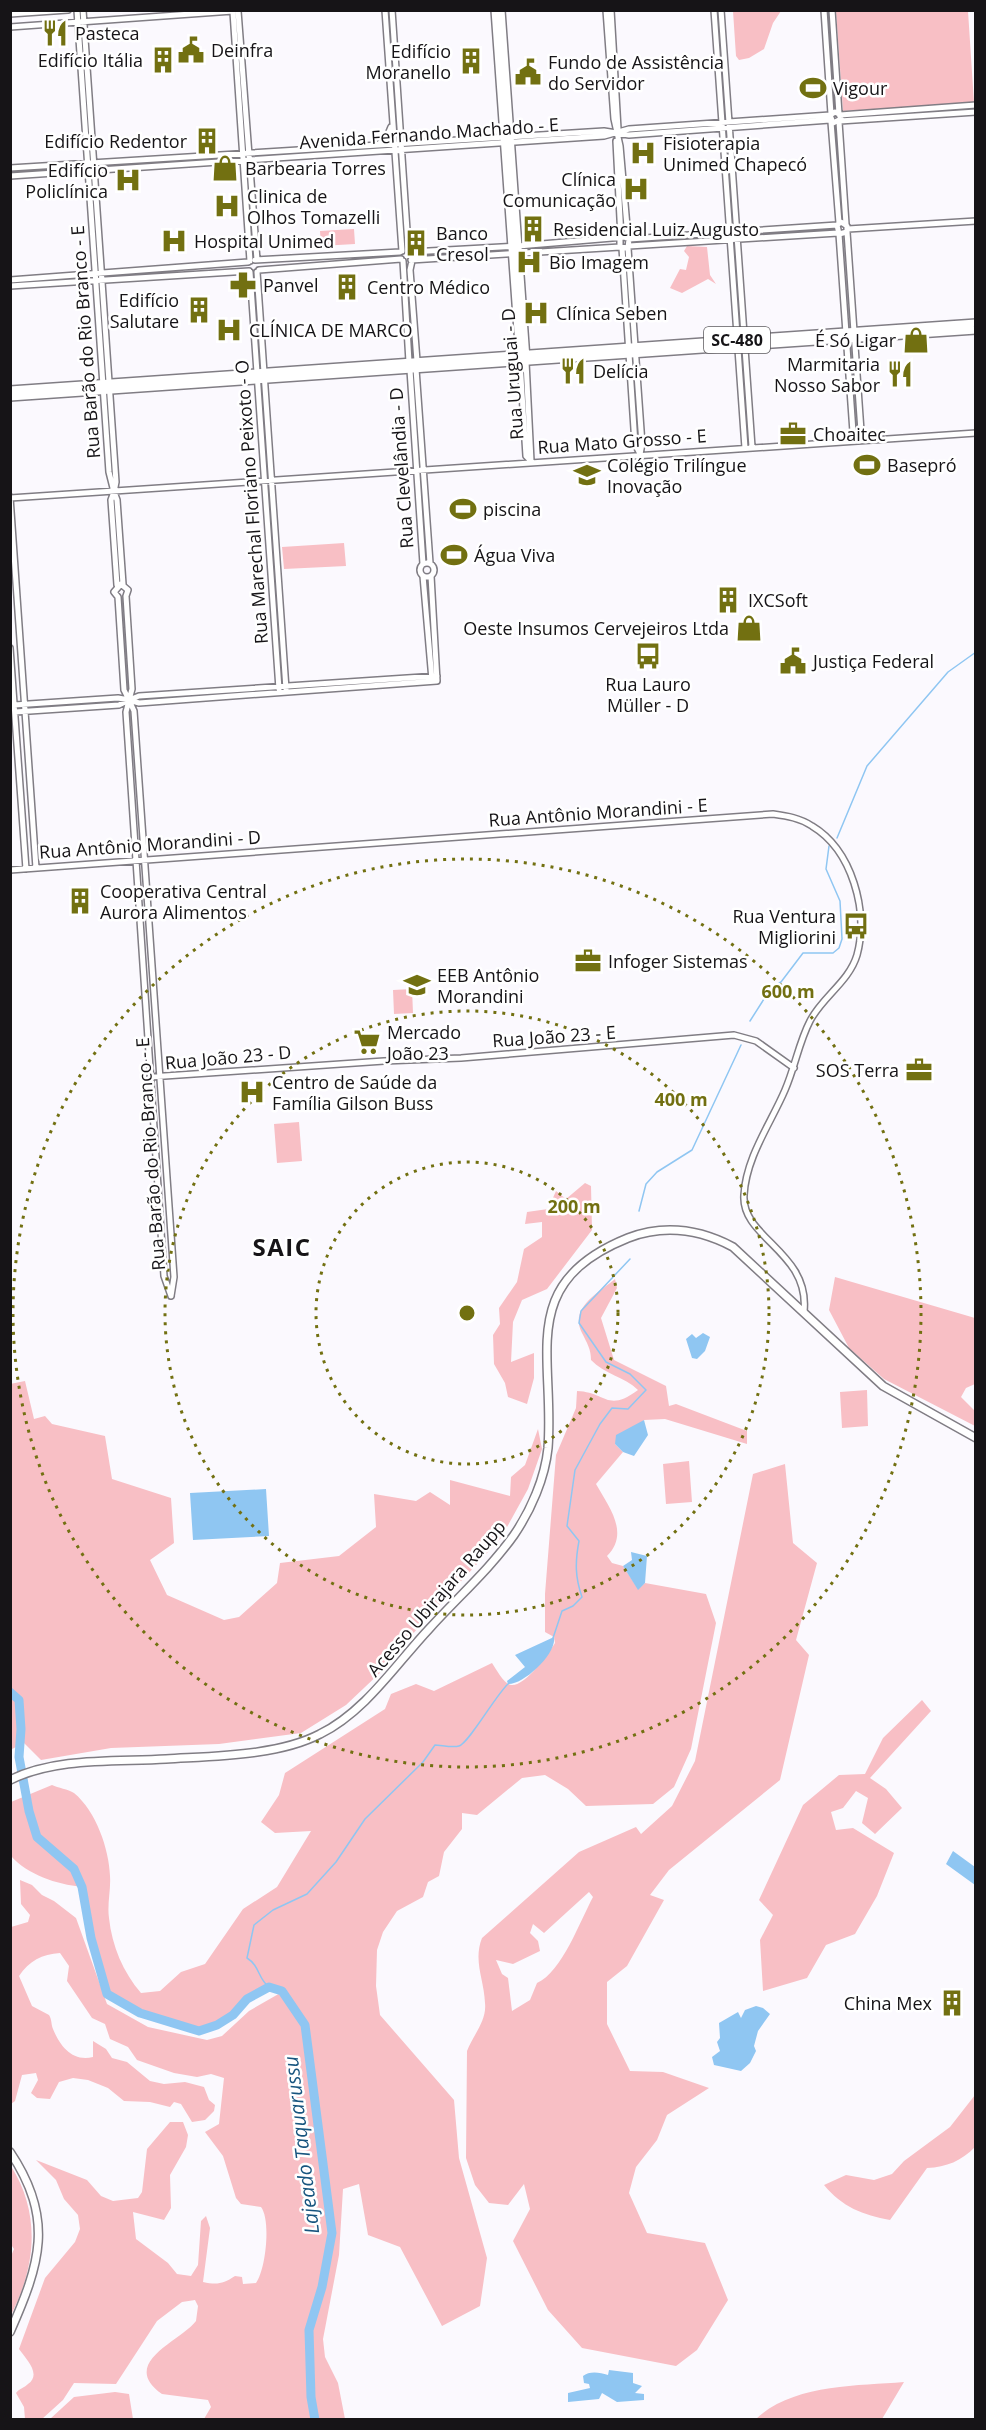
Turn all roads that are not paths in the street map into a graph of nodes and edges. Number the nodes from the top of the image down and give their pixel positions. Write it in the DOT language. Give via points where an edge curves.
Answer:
graph roads {
  1 [pos="68,10"];
  2 [pos="77,10"];
  3 [pos="83,10"];
  4 [pos="385,10"];
  5 [pos="392,10"];
  6 [pos="495,10"];
  7 [pos="501,10"];
  8 [pos="606,10"];
  9 [pos="611,10"];
  10 [pos="714,10"];
  11 [pos="721,10"];
  12 [pos="824,10"];
  13 [pos="832,10"];
  14 [pos="235,11"];
  15 [pos="10,14"];
  16 [pos="81,22"];
  17 [pos="10,27"];
  18 [pos="834,44"];
  19 [pos="826,45"];
  20 [pos="725,58"];
  21 [pos="718,59"];
  22 [pos="615,98"];
  23 [pos="975,105"];
  24 [pos="975,112"];
  25 [pos="392,117"];
  26 [pos="831,118"];
  27 [pos="840,118"];
  28 [pos="729,124"];
  29 [pos="722,125"];
  30 [pos="617,133"];
  31 [pos="507,140"];
  32 [pos="372,146"];
  33 [pos="398,148"];
  34 [pos="246,158"];
  35 [pos="90,163"];
  36 [pos="10,168"];
  37 [pos="91,170"];
  38 [pos="839,170"];
  39 [pos="10,176"];
  40 [pos="726,178"];
  41 [pos="733,178"];
  42 [pos="975,220"];
  43 [pos="838,224"];
  44 [pos="792,228"];
  45 [pos="847,228"];
  46 [pos="729,232"];
  47 [pos="737,232"];
  48 [pos="839,233"];
  49 [pos="677,236"];
  50 [pos="793,236"];
  51 [pos="624,238"];
  52 [pos="730,239"];
  53 [pos="737,239"];
  54 [pos="573,242"];
  55 [pos="678,243"];
  56 [pos="625,247"];
  57 [pos="515,250"];
  58 [pos="574,250"];
  59 [pos="406,256"];
  60 [pos="253,261"];
  61 [pos="185,268"];
  62 [pos="254,271"];
  63 [pos="98,274"];
  64 [pos="186,276"];
  65 [pos="850,277"];
  66 [pos="842,278"];
  67 [pos="10,280"];
  68 [pos="99,281"];
  69 [pos="10,286"];
  70 [pos="741,291"];
  71 [pos="734,292"];
  72 [pos="975,323"];
  73 [pos="959,328"];
  74 [pos="975,330"];
  75 [pos="855,335"];
  76 [pos="846,336"];
  77 [pos="741,343"];
  78 [pos="632,351"];
  79 [pos="523,358"];
  80 [pos="413,366"];
  81 [pos="261,376"];
  82 [pos="106,387"];
  83 [pos="10,390"];
  84 [pos="858,390"];
  85 [pos="850,391"];
  86 [pos="748,396"];
  87 [pos="10,397"];
  88 [pos="741,397"];
  89 [pos="632,405"];
  90 [pos="639,405"];
  91 [pos="975,433"];
  92 [pos="858,440"];
  93 [pos="752,447"];
  94 [pos="745,448"];
  95 [pos="640,454"];
  96 [pos="531,461"];
  97 [pos="420,470"];
  98 [pos="268,481"];
  99 [pos="114,492"];
  100 [pos="11,498"];
  101 [pos="420,528"];
  102 [pos="428,528"];
  103 [pos="430,563"];
  104 [pos="423,564"];
  105 [pos="423,576"];
  106 [pos="431,576"];
  107 [pos="120,585"];
  108 [pos="126,596"];
  109 [pos="118,597"];
  110 [pos="121,641"];
  111 [pos="129,641"];
  112 [pos="10,648"];
  113 [pos="434,679"];
  114 [pos="234,690"];
  115 [pos="283,690"];
  116 [pos="173,694"];
  117 [pos="234,697"];
  118 [pos="129,700"];
  119 [pos="174,701"];
  120 [pos="25,707"];
  121 [pos="15,708"];
  122 [pos="30,778"];
  123 [pos="19,779"];
  124 [pos="139,784"];
  125 [pos="131,785"];
  126 [pos="292,849"];
  127 [pos="145,860"];
  128 [pos="135,861"];
  129 [pos="36,868"];
  130 [pos="26,869"];
  131 [pos="10,870"];
  132 [pos="139,912"];
  133 [pos="148,912"];
  134 [pos="146,1014"];
  135 [pos="156,1014"];
  136 [pos="307,1066"];
  137 [pos="794,1068"];
  138 [pos="150,1077"];
  139 [pos="160,1078"];
  140 [pos="804,1311"];
  141 [pos="975,1438"];
  142 [pos="10,1780"];
  143 [pos="10,2152"];
  144 [pos="10,2332"];
  1 -- 15 [label="street"];
  2 -- 16 [label="street, Rua Barão do Rio Branco - E"];
  3 -- 16 [label="street"];
  4 -- 25 [label="street, Rua Clevelândia - D"];
  5 -- 33 [label="street, Rua Clevelândia - D"];
  6 -- 31 [label="main road, Rua Uruguai - D"];
  7 -- 31 [label="main road, Rua Uruguai - D"];
  8 -- 22 [label="street"];
  9 -- 22 [label="street"];
  10 -- 21 [label="street"];
  11 -- 20 [label="street"];
  12 -- 19 [label="street"];
  13 -- 18 [label="street"];
  14 -- 16 [label="street"];
  14 -- 34 [label="street"];
  16 -- 17 [label="street"];
  16 -- 35 [label="street, Rua Barão do Rio Branco - E"];
  18 -- 19 [label="street"];
  18 -- 27 [label="street"];
  19 -- 26 [label="street"];
  20 -- 21 [label="street"];
  20 -- 28 [label="street"];
  21 -- 29 [label="street"];
  22 -- 30 [label="street"];
  23 -- 27 [label="street"];
  24 -- 27 [label="street"];
  25 -- 32 [label="street" via="389,135"];
  25 -- 33 [label="street, Rua Clevelândia - D"];
  26 -- 27 [label="street"];
  26 -- 27 [label="street"];
  26 -- 28 [label="street, Avenida Fernando Machado - E"];
  26 -- 38 [label="street"];
  27 -- 38 [label="street"];
  28 -- 29 [label="street, Avenida Fernando Machado - E"];
  28 -- 41 [label="street"];
  29 -- 30 [label="street, Avenida Fernando Machado - E" via="629,129"];
  29 -- 40 [label="street"];
  30 -- 31 [label="street, Avenida Fernando Machado - E"];
  30 -- 51 [label="street"];
  31 -- 33 [label="street, Avenida Fernando Machado - E"];
  31 -- 57 [label="main road, Rua Uruguai - D"];
  32 -- 33 [label="street, Avenida Fernando Machado - E"];
  32 -- 34 [label="street, Avenida Fernando Machado - E"];
  33 -- 34 [label="street, Avenida Fernando Machado - E"];
  33 -- 59 [label="street, Rua Clevelândia - D"];
  34 -- 35 [label="street"];
  34 -- 37 [label="street"];
  34 -- 60 [label="street"];
  35 -- 36 [label="street"];
  35 -- 37 [label="street, Rua Barão do Rio Branco - E"];
  37 -- 39 [label="street"];
  37 -- 63 [label="street, Rua Barão do Rio Branco - E"];
  38 -- 43 [label="street"];
  38 -- 45 [label="street"];
  40 -- 41 [label="street"];
  40 -- 46 [label="street"];
  41 -- 47 [label="street"];
  42 -- 45 [label="street"];
  43 -- 44 [label="street"];
  43 -- 45 [label="street"];
  43 -- 48 [label="street"];
  44 -- 47 [label="street"];
  44 -- 50 [label="street"];
  45 -- 48 [label="street"];
  45 -- 65 [label="street"];
  46 -- 47 [label="street"];
  46 -- 49 [label="street"];
  46 -- 52 [label="street"];
  47 -- 53 [label="street"];
  48 -- 50 [label="street"];
  48 -- 66 [label="street"];
  49 -- 51 [label="street"];
  49 -- 55 [label="street"];
  50 -- 53 [label="street"];
  51 -- 54 [label="street"];
  51 -- 56 [label="street"];
  51 -- 56 [label="street"];
  52 -- 53 [label="street"];
  52 -- 55 [label="street"];
  52 -- 71 [label="street"];
  53 -- 70 [label="street"];
  54 -- 57 [label="street"];
  54 -- 58 [label="street"];
  55 -- 56 [label="street"];
  56 -- 58 [label="street"];
  56 -- 78 [label="street"];
  57 -- 58 [label="street"];
  57 -- 59 [label="street"];
  57 -- 79 [label="main road, Rua Uruguai - D"];
  59 -- 60 [label="street"];
  59 -- 62 [label="street"];
  59 -- 80 [label="street, Rua Clevelândia - D"];
  60 -- 61 [label="street"];
  60 -- 62 [label="street"];
  60 -- 62 [label="street"];
  61 -- 63 [label="street"];
  61 -- 64 [label="street"];
  62 -- 64 [label="street"];
  62 -- 81 [label="street, Rua Marechal Floriano Peixoto - O"];
  63 -- 67 [label="street"];
  63 -- 68 [label="street, Rua Barão do Rio Branco - E"];
  64 -- 68 [label="street"];
  65 -- 66 [label="street"];
  65 -- 75 [label="street"];
  66 -- 76 [label="street"];
  68 -- 69 [label="street"];
  68 -- 82 [label="street, Rua Barão do Rio Branco - E"];
  70 -- 71 [label="street"];
  70 -- 77 [label="street"];
  71 -- 77 [label="street"];
  72 -- 73 [label="main road, SC-480"];
  73 -- 74 [label="main road, SC-480"];
  73 -- 75 [label="main road, SC-480"];
  75 -- 76 [label="main road, SC-480"];
  75 -- 84 [label="street"];
  76 -- 77 [label="main road, SC-480"];
  76 -- 85 [label="street"];
  77 -- 78 [label="main road, SC-480"];
  77 -- 86 [label="street"];
  77 -- 88 [label="street"];
  78 -- 79 [label="main road"];
  78 -- 89 [label="street"];
  78 -- 90 [label="street"];
  79 -- 80 [label="main road"];
  79 -- 96 [label="street, Rua Uruguai - D"];
  80 -- 81 [label="main road"];
  80 -- 97 [label="street, Rua Clevelândia - D"];
  81 -- 82 [label="main road"];
  81 -- 98 [label="street, Rua Marechal Floriano Peixoto - O"];
  82 -- 83 [label="main road"];
  82 -- 87 [label="main road"];
  82 -- 99 [label="street, Rua Barão do Rio Branco - E"];
  84 -- 85 [label="street"];
  84 -- 92 [label="street"];
  85 -- 92 [label="street" via="853,432"];
  86 -- 88 [label="street"];
  86 -- 93 [label="street"];
  88 -- 94 [label="street"];
  89 -- 90 [label="street"];
  89 -- 95 [label="street" via="635,444"];
  90 -- 95 [label="street"];
  91 -- 92 [label="street, Rua Mato Grosso - E"];
  92 -- 93 [label="street, Rua Mato Grosso - E"];
  93 -- 94 [label="street, Rua Mato Grosso - E"];
  94 -- 95 [label="street, Rua Mato Grosso - E"];
  95 -- 96 [label="street, Rua Mato Grosso - E"];
  96 -- 97 [label="street, Rua Mato Grosso - E"];
  97 -- 98 [label="street, Rua Mato Grosso - E"];
  97 -- 101 [label="street, Rua Clevelândia - D"];
  97 -- 102 [label="street, Rua Clevelândia - D"];
  98 -- 99 [label="street, Rua Mato Grosso - E"];
  98 -- 115 [label="street, Rua Marechal Floriano Peixoto - O"];
  99 -- 100 [label="street, Rua Mato Grosso - E"];
  99 -- 107 [label="street, Rua Barão do Rio Branco - E"];
  100 -- 120 [label="street"];
  101 -- 102 [label="street"];
  101 -- 104 [label="street, Rua Clevelândia - D"];
  102 -- 103 [label="street, Rua Clevelândia - D"];
  103 -- 104 [label="street"];
  103 -- 106 [label="street" via="434,570"];
  104 -- 105 [label="street"];
  105 -- 106 [label="street"];
  105 -- 113 [label="street"];
  106 -- 113 [label="street"];
  107 -- 108 [label="street, Rua Barão do Rio Branco - E" via="128,590"];
  107 -- 109 [label="street, Rua Barão do Rio Branco - E" via="114,592"];
  108 -- 109 [label="street"];
  108 -- 111 [label="street, Rua Barão do Rio Branco - E"];
  109 -- 110 [label="street, Rua Barão do Rio Branco - E"];
  110 -- 111 [label="street"];
  110 -- 118 [label="street, Rua Barão do Rio Branco - E" via="124,690"];
  111 -- 118 [label="street, Rua Barão do Rio Branco - E"];
  112 -- 121 [label="street"];
  113 -- 115 [label="street"];
  114 -- 115 [label="street"];
  114 -- 116 [label="street"];
  114 -- 117 [label="street"];
  115 -- 117 [label="street"];
  116 -- 118 [label="street"];
  116 -- 119 [label="street"];
  117 -- 119 [label="street"];
  118 -- 119 [label="street"];
  118 -- 120 [label="street"];
  118 -- 124 [label="street, Rua Barão do Rio Branco - E" via="134,711"];
  118 -- 125 [label="street, Rua Barão do Rio Branco - E" via="126,712"];
  120 -- 121 [label="street"];
  120 -- 122 [label="street"];
  121 -- 123 [label="street"];
  122 -- 123 [label="street"];
  122 -- 129 [label="street"];
  123 -- 130 [label="street"];
  124 -- 125 [label="street"];
  124 -- 127 [label="street, Rua Barão do Rio Branco - E"];
  125 -- 128 [label="street, Rua Barão do Rio Branco - E"];
  126 -- 127 [label="street, Rua Antônio Morandini - D"];
  126 -- 137 [label="street, Rua Antônio Morandini - E" via="773,814 794,818 829,838 839,851 860,902 861,928 853,964 810,1021"];
  127 -- 128 [label="street, Rua Antônio Morandini - D"];
  127 -- 133 [label="street, Rua Barão do Rio Branco - E"];
  128 -- 129 [label="street, Rua Antônio Morandini - D"];
  128 -- 132 [label="street, Rua Barão do Rio Branco - E"];
  129 -- 130 [label="street, Rua Antônio Morandini - D"];
  130 -- 131 [label="street, Rua Antônio Morandini - D"];
  132 -- 133 [label="street"];
  132 -- 134 [label="street, Rua Barão do Rio Branco - E"];
  133 -- 135 [label="street, Rua Barão do Rio Branco - E"];
  134 -- 135 [label="street"];
  134 -- 138 [label="street, Rua Barão do Rio Branco - E"];
  135 -- 139 [label="street, Rua Barão do Rio Branco - E"];
  136 -- 137 [label="street, Rua João 23 - E" via="461,1058 734,1035 756,1041"];
  136 -- 139 [label="street, Rua João 23 - D"];
  137 -- 140 [label="street" via="768,1121 747,1178 744,1199 750,1218 797,1271"];
  138 -- 139 [label="street, Rua João 23 - D"];
  138 -- 139 [label="street, Rua Barão do Rio Branco - E" via="164,1276 171,1296 174,1276"];
  140 -- 141 [label="main road, Acesso Ubirajara Raupp" via="883,1386"];
  140 -- 142 [label="main road, Acesso Ubirajara Raupp" via="733,1247 703,1233 674,1229 641,1233 600,1252 567,1279 549,1314 548,1448 534,1499 515,1534 374,1691 343,1719 321,1734 278,1748 73,1764 37,1770"];
  143 -- 144 [label="main road" via="32,2190 40,2230 33,2280"];
}
